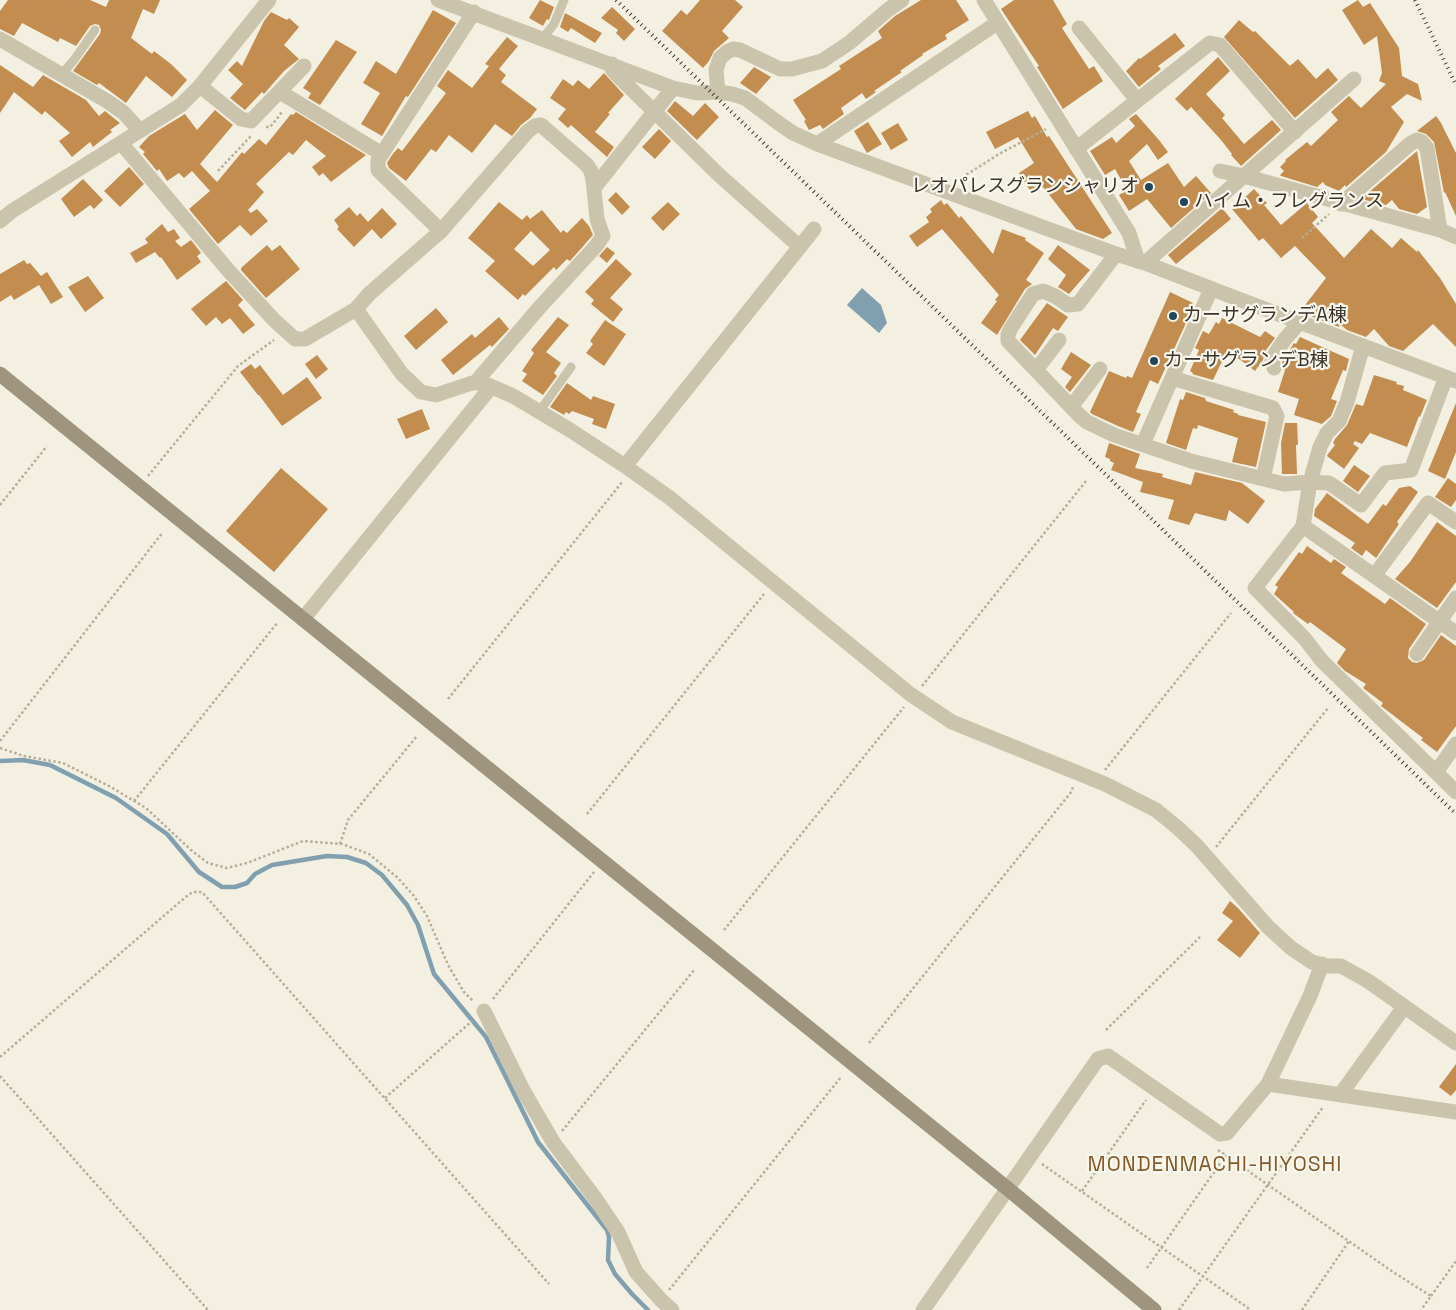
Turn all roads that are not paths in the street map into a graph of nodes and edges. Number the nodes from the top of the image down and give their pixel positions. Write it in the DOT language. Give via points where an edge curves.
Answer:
graph roads {
  1 [pos="268,0"];
  2 [pos="438,0"];
  3 [pos="564,0"];
  4 [pos="902,0"];
  5 [pos="984,0"];
  6 [pos="474,12"];
  7 [pos="997,23"];
  8 [pos="1079,28"];
  9 [pos="95,30"];
  10 [pos="543,38"];
  11 [pos="0,39"];
  12 [pos="612,64"];
  13 [pos="304,66"];
  14 [pos="62,74"];
  15 [pos="1354,79"];
  16 [pos="200,86"];
  17 [pos="673,88"];
  18 [pos="280,92"];
  19 [pos="718,92"];
  20 [pos="1137,100"];
  21 [pos="654,112"];
  22 [pos="140,131"];
  23 [pos="1295,132"];
  24 [pos="121,143"];
  25 [pos="817,144"];
  26 [pos="1076,149"];
  27 [pos="382,154"];
  28 [pos="1220,171"];
  29 [pos="1244,176"];
  30 [pos="594,188"];
  31 [pos="1341,204"];
  32 [pos="0,221"];
  33 [pos="814,229"];
  34 [pos="1440,230"];
  35 [pos="441,231"];
  36 [pos="1456,237"];
  37 [pos="800,247"];
  38 [pos="1116,254"];
  39 [pos="1142,262"];
  40 [pos="1210,289"];
  41 [pos="356,309"];
  42 [pos="1300,322"];
  43 [pos="1059,340"];
  44 [pos="1364,346"];
  45 [pos="571,367"];
  46 [pos="1274,368"];
  47 [pos="1100,369"];
  48 [pos="1036,370"];
  49 [pos="0,374"];
  50 [pos="1172,378"];
  51 [pos="1451,379"];
  52 [pos="475,383"];
  53 [pos="490,387"];
  54 [pos="1071,407"];
  55 [pos="539,412"];
  56 [pos="1143,444"];
  57 [pos="628,468"];
  58 [pos="1263,478"];
  59 [pos="1310,482"];
  60 [pos="1456,522"];
  61 [pos="1303,526"];
  62 [pos="1374,576"];
  63 [pos="1456,598"];
  64 [pos="302,619"];
  65 [pos="1440,622"];
  66 [pos="1456,633"];
  67 [pos="1417,654"];
  68 [pos="1456,744"];
  69 [pos="1436,772"];
  70 [pos="1456,792"];
  71 [pos="1322,964"];
  72 [pos="1404,1006"];
  73 [pos="484,1011"];
  74 [pos="1456,1043"];
  75 [pos="1268,1084"];
  76 [pos="1336,1094"];
  77 [pos="1456,1112"];
  78 [pos="1008,1189"];
  79 [pos="667,1305"];
  80 [pos="923,1310"];
  81 [pos="1154,1310"];
  1 -- 16 [label="street"];
  2 -- 6 [label="street"];
  3 -- 10 [label="lane" via="554,24"];
  4 -- 19 [label="street" via="822,61 792,69 780,68 733,49 720,58 716,70"];
  5 -- 7 [label="street"];
  6 -- 10 [label="street"];
  6 -- 27 [label="street"];
  7 -- 25 [label="street"];
  7 -- 26 [label="street"];
  8 -- 20 [label="street"];
  9 -- 14 [label="lane"];
  10 -- 12 [label="street"];
  11 -- 14 [label="street"];
  12 -- 17 [label="street"];
  12 -- 21 [label="street" via="614,72"];
  13 -- 18 [label="street"];
  14 -- 22 [label="street" via="124,113"];
  15 -- 23 [label="street"];
  16 -- 18 [label="street" via="241,119 251,121"];
  16 -- 22 [label="street" via="181,105"];
  17 -- 19 [label="street" via="697,93"];
  17 -- 21 [label="street"];
  18 -- 27 [label="street"];
  19 -- 25 [label="street" via="745,98 793,133"];
  20 -- 23 [label="street" via="1202,48 1210,43 1216,44"];
  20 -- 26 [label="street"];
  21 -- 30 [label="street"];
  21 -- 37 [label="street" via="719,176"];
  22 -- 24 [label="street"];
  23 -- 29 [label="street"];
  24 -- 32 [label="street"];
  24 -- 41 [label="street" via="228,270 295,339 305,339"];
  25 -- 38 [label="street"];
  26 -- 39 [label="street" via="1128,233"];
  27 -- 35 [label="street" via="378,170"];
  28 -- 29 [label="street"];
  29 -- 31 [label="street"];
  29 -- 39 [label="street"];
  30 -- 35 [label="street" via="587,165 541,125 535,126"];
  30 -- 52 [label="street" via="597,219 603,236 600,242"];
  31 -- 34 [label="street"];
  31 -- 34 [label="street" via="1417,140 1427,148"];
  33 -- 37 [label="street"];
  34 -- 36 [label="street"];
  35 -- 41 [label="street"];
  37 -- 57 [label="street"];
  38 -- 39 [label="street"];
  38 -- 48 [label="street" via="1078,304 1068,305 1043,291 1033,294 1011,328 1008,341"];
  39 -- 40 [label="street"];
  40 -- 42 [label="street"];
  40 -- 50 [label="street"];
  41 -- 52 [label="street" via="402,374 421,392 436,395"];
  42 -- 44 [label="street"];
  42 -- 46 [label="street" via="1275,354"];
  43 -- 48 [label="street"];
  44 -- 51 [label="street"];
  44 -- 59 [label="street" via="1347,402 1339,421 1327,433 1320,447"];
  45 -- 55 [label="lane"];
  47 -- 54 [label="street"];
  48 -- 54 [label="street"];
  49 -- 64 [label="street"];
  50 -- 56 [label="street"];
  50 -- 58 [label="street" via="1273,408 1277,416"];
  51 -- 59 [label="street" via="1410,470 1385,473 1362,505 1330,483"];
  52 -- 53 [label="street"];
  53 -- 55 [label="street"];
  53 -- 64 [label="street"];
  54 -- 56 [label="street" via="1087,422"];
  55 -- 57 [label="street"];
  56 -- 58 [label="street" via="1191,461"];
  57 -- 71 [label="street" via="670,498 913,696 952,722 1096,780 1156,810 1208,858 1290,948 1312,962"];
  58 -- 59 [label="street" via="1284,484"];
  59 -- 61 [label="street"];
  60 -- 62 [label="street" via="1428,503"];
  61 -- 62 [label="street"];
  61 -- 69 [label="street" via="1255,588 1305,639 1322,662"];
  62 -- 65 [label="street"];
  63 -- 65 [label="street"];
  64 -- 78 [label="street"];
  65 -- 66 [label="street"];
  65 -- 67 [label="street"];
  68 -- 69 [label="street"];
  69 -- 70 [label="street"];
  71 -- 72 [label="street" via="1341,966"];
  71 -- 75 [label="street"];
  72 -- 74 [label="street"];
  72 -- 76 [label="street"];
  73 -- 79 [label="street" via="553,1142 618,1232 636,1272"];
  75 -- 76 [label="street"];
  75 -- 78 [label="street" via="1227,1133 1220,1134 1108,1056 1098,1059"];
  76 -- 77 [label="street"];
  78 -- 80 [label="street"];
  78 -- 81 [label="street"];
}
